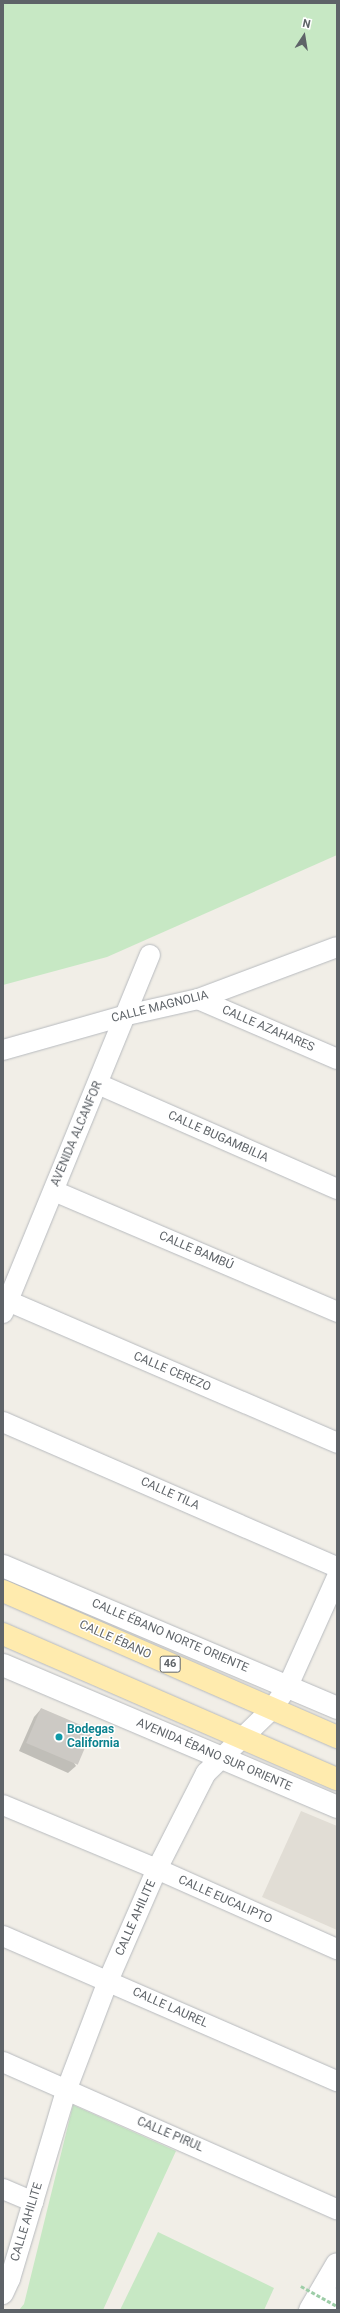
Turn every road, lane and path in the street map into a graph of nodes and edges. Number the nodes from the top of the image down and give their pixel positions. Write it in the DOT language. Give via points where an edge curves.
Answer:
graph roads {
  1 [pos="337,947"];
  2 [pos="150,956"];
  3 [pos="198,999"];
  4 [pos="127,1015"];
  5 [pos="3,1050"];
  6 [pos="337,1059"];
  7 [pos="98,1084"];
  8 [pos="337,1189"];
  9 [pos="54,1191"];
  10 [pos="6,1307"];
  11 [pos="337,1312"];
  12 [pos="3,1422"];
  13 [pos="337,1442"];
  14 [pos="3,1566"];
  15 [pos="337,1567"];
  16 [pos="337,1577"];
  17 [pos="3,1591"];
  18 [pos="3,1634"];
  19 [pos="3,1664"];
  20 [pos="288,1686"];
  21 [pos="337,1708"];
  22 [pos="272,1709"];
  23 [pos="337,1737"];
  24 [pos="240,1739"];
  25 [pos="219,1758"];
  26 [pos="337,1779"];
  27 [pos="3,1805"];
  28 [pos="337,1807"];
  29 [pos="157,1869"];
  30 [pos="3,1936"];
  31 [pos="337,1949"];
  32 [pos="108,1981"];
  33 [pos="3,2062"];
  34 [pos="337,2081"];
  35 [pos="66,2091"];
  36 [pos="3,2189"];
  37 [pos="33,2202"];
  38 [pos="337,2209"];
  39 [pos="337,2264"];
  40 [pos="301,2286"];
  41 [pos="3,2294"];
  42 [pos="337,2299"];
  43 [pos="337,2306"];
  44 [pos="310,2310"];
  45 [pos="332,2310"];
  1 -- 3 [label="street, CALLE MAGNOLIA"];
  2 -- 4 [label="street, AVENIDA ALCANFOR"];
  3 -- 4 [label="street, CALLE MAGNOLIA"];
  3 -- 6 [label="street, CALLE AZAHARES"];
  4 -- 5 [label="street, CALLE MAGNOLIA"];
  4 -- 7 [label="street, AVENIDA ALCANFOR"];
  7 -- 8 [label="street, CALLE BUGAMBILIA"];
  7 -- 9 [label="street, AVENIDA ALCANFOR"];
  9 -- 10 [label="street, AVENIDA ALCANFOR"];
  9 -- 11 [label="street, CALLE BAMBÚ"];
  10 -- 13 [label="street, CALLE CEREZO"];
  12 -- 15 [label="street, CALLE TILA"];
  14 -- 20 [label="street, CALLE ÉBANO NORTE ORIENTE"];
  16 -- 20 [label="street, CALLE AHILITE"];
  17 -- 22 [label="main road, CALLE ÉBANO / 46"];
  18 -- 24 [label="main road"];
  19 -- 25 [label="street, AVENIDA ÉBANO SUR ORIENTE"];
  20 -- 21 [label="street, CALLE ÉBANO NORTE ORIENTE"];
  20 -- 22 [label="street, CALLE AHILITE"];
  22 -- 23 [label="main road, CALLE ÉBANO / 46"];
  22 -- 24 [label="street, CALLE AHILITE"];
  24 -- 25 [label="street, CALLE AHILITE"];
  24 -- 26 [label="main road"];
  25 -- 28 [label="street, AVENIDA ÉBANO SUR ORIENTE"];
  25 -- 29 [label="street, CALLE AHILITE" via="198,1786"];
  27 -- 29 [label="street, CALLE EUCALIPTO"];
  29 -- 31 [label="street, CALLE EUCALIPTO"];
  29 -- 32 [label="street, CALLE AHILITE"];
  30 -- 32 [label="street, CALLE LAUREL"];
  32 -- 34 [label="street, CALLE LAUREL"];
  32 -- 35 [label="street, CALLE AHILITE"];
  33 -- 35 [label="street, CALLE PIRUL"];
  35 -- 37 [label="street, CALLE AHILITE"];
  35 -- 38 [label="street, CALLE PIRUL"];
  36 -- 37 [label="street"];
  37 -- 41 [label="street, CALLE AHILITE" via="10,2279"];
  39 -- 44 [label="street"];
  40 -- 43 [label="path, bridge"];
  42 -- 45 [label="street"];
}
